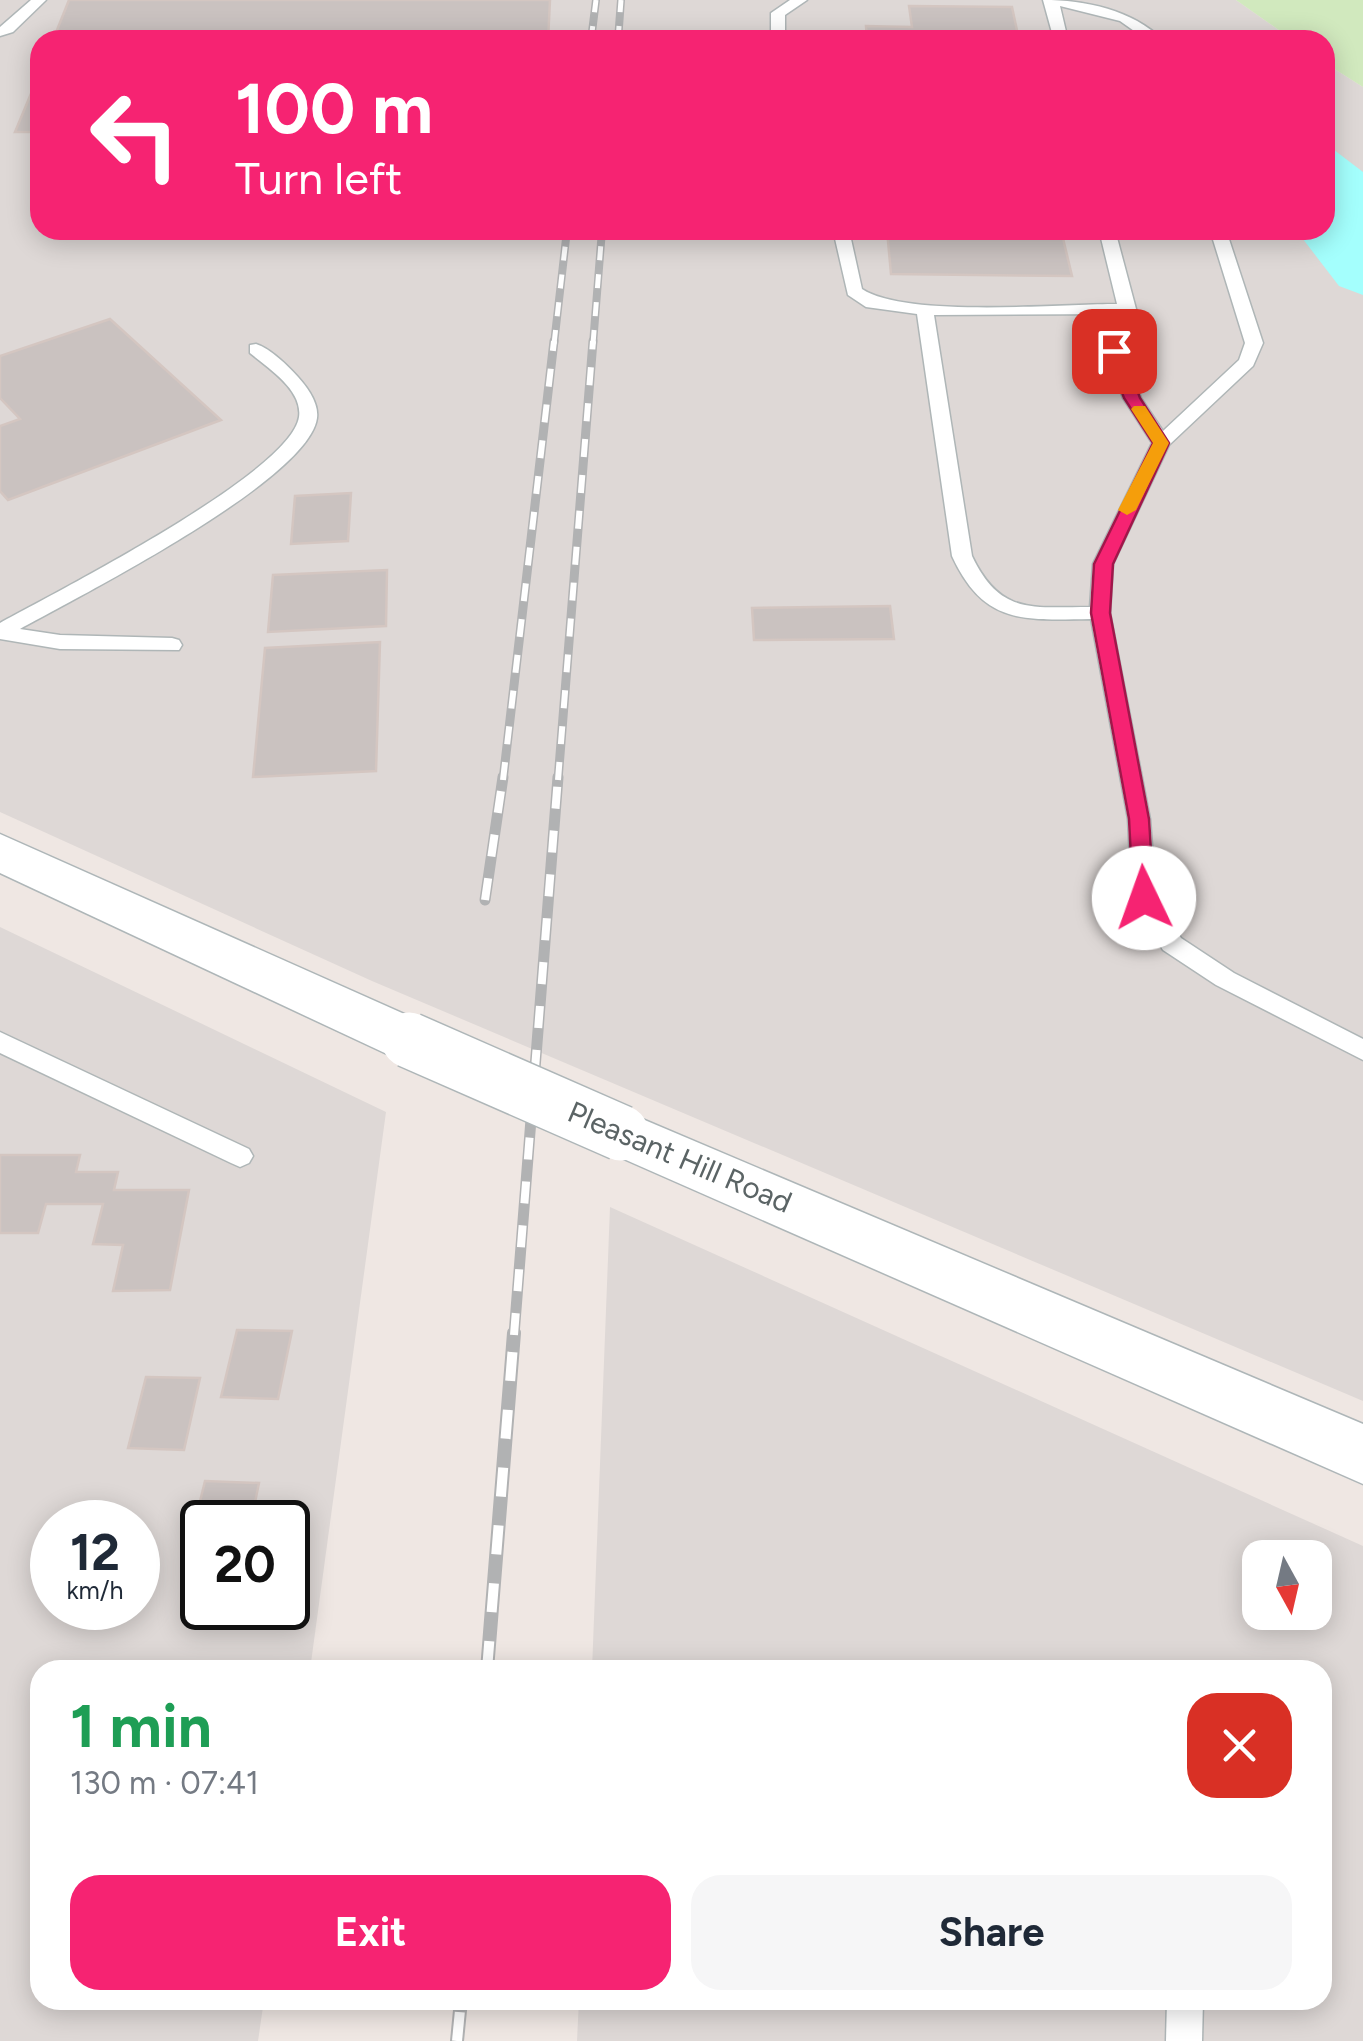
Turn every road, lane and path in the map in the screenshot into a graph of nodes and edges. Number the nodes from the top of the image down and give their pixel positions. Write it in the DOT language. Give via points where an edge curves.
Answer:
graph roads {
  1 [pos="38,0"];
  2 [pos="800,0"];
  3 [pos="1051,0"];
  4 [pos="778,30"];
  5 [pos="1058,30"];
  6 [pos="1141,30"];
  7 [pos="0,32"];
  8 [pos="843,240"];
  9 [pos="1110,240"];
  10 [pos="1221,240"];
  11 [pos="1127,309"];
  12 [pos="925,310"];
  13 [pos="256,349"];
  14 [pos="1161,443"];
  15 [pos="1100,613"];
  16 [pos="0,633"];
  17 [pos="172,645"];
  18 [pos="0,852"];
  19 [pos="0,1042"];
  20 [pos="1363,1050"];
  21 [pos="240,1156"];
  22 [pos="1363,1454"];
  23 [pos="1186,2010"];
  24 [pos="1184,2041"];
  1 -- 7 [label="lane"];
  2 -- 4 [label="lane" via="778,13"];
  3 -- 5 [label="lane"];
  3 -- 6 [label="lane" via="1124,18"];
  8 -- 12 [label="lane" via="854,292 872,303"];
  9 -- 11 [label="lane"];
  10 -- 14 [label="lane" via="1254,343 1246,362"];
  11 -- 12 [label="lane"];
  11 -- 14 [label="lane" via="1114,351 1132,398"];
  12 -- 15 [label="lane" via="970,580 986,600 1012,611"];
  13 -- 16 [label="lane" via="302,395 308,420 295,448 176,532"];
  14 -- 15 [label="lane" via="1104,564"];
  15 -- 20 [label="lane" via="1139,819 1144,898 1172,944"];
  16 -- 17 [label="lane"];
  18 -- 22 [label="street, Pleasant Hill Road, bridge" via="409,1040"];
  19 -- 21 [label="lane"];
  23 -- 24 [label="lane"];
}
